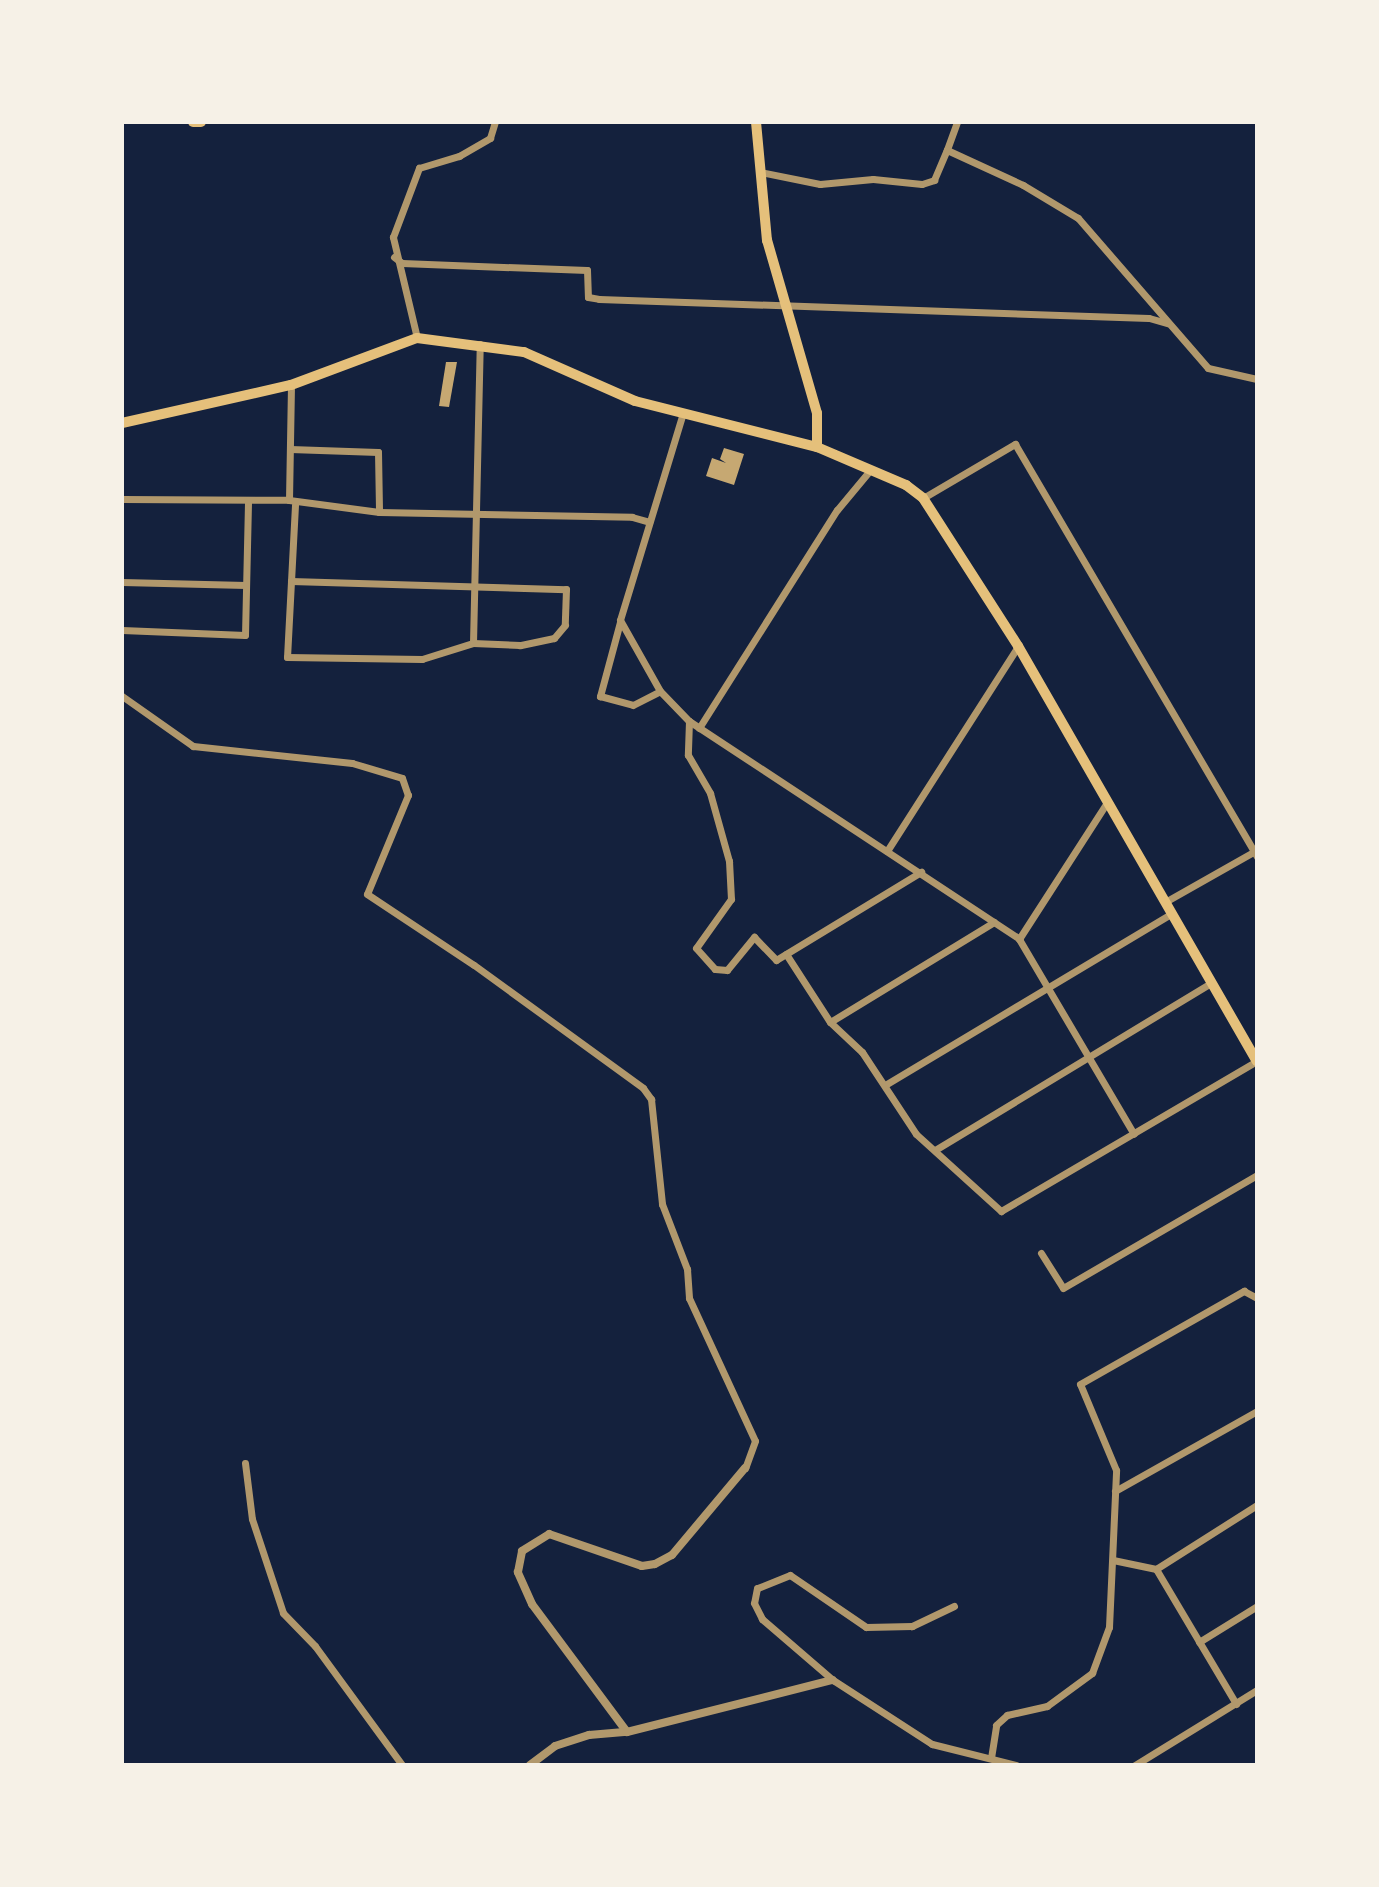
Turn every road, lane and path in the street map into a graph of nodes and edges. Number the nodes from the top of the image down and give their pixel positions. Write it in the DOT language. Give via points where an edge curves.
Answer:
graph roads {
  1 [pos="193,122"];
  2 [pos="201,122"];
  3 [pos="495,122"];
  4 [pos="756,122"];
  5 [pos="957,122"];
  6 [pos="947,150"];
  7 [pos="758,172"];
  8 [pos="394,257"];
  9 [pos="787,308"];
  10 [pos="1167,323"];
  11 [pos="417,338"];
  12 [pos="480,344"];
  13 [pos="1257,379"];
  14 [pos="291,385"];
  15 [pos="682,416"];
  16 [pos="122,423"];
  17 [pos="817,447"];
  18 [pos="290,449"];
  19 [pos="871,469"];
  20 [pos="923,498"];
  21 [pos="122,499"];
  22 [pos="248,501"];
  23 [pos="292,503"];
  24 [pos="379,512"];
  25 [pos="477,515"];
  26 [pos="649,522"];
  27 [pos="291,581"];
  28 [pos="122,582"];
  29 [pos="246,585"];
  30 [pos="475,587"];
  31 [pos="620,620"];
  32 [pos="122,630"];
  33 [pos="473,643"];
  34 [pos="1018,646"];
  35 [pos="660,691"];
  36 [pos="122,696"];
  37 [pos="689,721"];
  38 [pos="699,728"];
  39 [pos="1108,801"];
  40 [pos="887,851"];
  41 [pos="1256,853"];
  42 [pos="921,872"];
  43 [pos="1165,902"];
  44 [pos="1171,914"];
  45 [pos="994,922"];
  46 [pos="1019,939"];
  47 [pos="786,954"];
  48 [pos="1211,983"];
  49 [pos="1044,988"];
  50 [pos="830,1022"];
  51 [pos="1088,1058"];
  52 [pos="1257,1061"];
  53 [pos="885,1085"];
  54 [pos="1134,1134"];
  55 [pos="935,1150"];
  56 [pos="1257,1175"];
  57 [pos="1041,1253"];
  58 [pos="1257,1298"];
  59 [pos="1257,1411"];
  60 [pos="245,1463"];
  61 [pos="745,1468"];
  62 [pos="1115,1491"];
  63 [pos="1257,1505"];
  64 [pos="1113,1560"];
  65 [pos="1156,1569"];
  66 [pos="954,1606"];
  67 [pos="1257,1606"];
  68 [pos="1199,1642"];
  69 [pos="833,1680"];
  70 [pos="1257,1690"];
  71 [pos="1236,1704"];
  72 [pos="627,1732"];
  73 [pos="991,1758"];
  74 [pos="402,1765"];
  75 [pos="530,1765"];
  76 [pos="1016,1765"];
  77 [pos="1135,1765"];
  1 -- 2 [label="main road"];
  3 -- 8 [label="street" via="490,138 459,156 419,168 393,237"];
  4 -- 7 [label="main road"];
  5 -- 6 [label="street"];
  6 -- 7 [label="street" via="934,180 922,184 873,179 820,184"];
  6 -- 10 [label="street" via="1078,218"];
  7 -- 9 [label="main road" via="767,240"];
  8 -- 9 [label="street" via="402,263 587,270 588,297 599,299"];
  8 -- 11 [label="street"];
  9 -- 10 [label="street" via="1134,317"];
  9 -- 17 [label="main road" via="817,413"];
  10 -- 13 [label="street" via="1208,368"];
  11 -- 12 [label="main road"];
  11 -- 14 [label="main road"];
  12 -- 15 [label="main road" via="524,352"];
  12 -- 25 [label="street"];
  14 -- 16 [label="main road"];
  14 -- 18 [label="street"];
  15 -- 17 [label="main road"];
  15 -- 26 [label="street"];
  17 -- 19 [label="main road"];
  18 -- 23 [label="street"];
  18 -- 24 [label="street" via="378,452"];
  19 -- 20 [label="main road"];
  19 -- 38 [label="street" via="837,510"];
  20 -- 34 [label="main road"];
  20 -- 41 [label="street" via="1015,444"];
  21 -- 22 [label="street"];
  22 -- 23 [label="street"];
  22 -- 29 [label="street"];
  23 -- 24 [label="street"];
  23 -- 27 [label="street"];
  24 -- 25 [label="street"];
  25 -- 26 [label="street" via="632,517"];
  25 -- 30 [label="street"];
  26 -- 31 [label="street"];
  27 -- 30 [label="street"];
  27 -- 33 [label="street" via="287,657 422,659"];
  28 -- 29 [label="street"];
  29 -- 32 [label="street" via="245,635"];
  30 -- 33 [label="street"];
  30 -- 33 [label="street" via="566,589 565,625 554,638 520,645"];
  31 -- 35 [label="street"];
  31 -- 35 [label="street" via="600,696 633,705"];
  34 -- 39 [label="main road"];
  34 -- 40 [label="street"];
  35 -- 37 [label="street"];
  36 -- 61 [label="street" via="193,746 352,763 402,778 408,795 367,894 474,965 651,1099 662,1204 687,1269 689,1298 755,1441"];
  37 -- 38 [label="street"];
  37 -- 47 [label="street" via="688,755 710,793 729,861 731,899 696,948 715,969 727,970 754,937 776,960"];
  38 -- 40 [label="street"];
  39 -- 43 [label="main road"];
  39 -- 46 [label="street"];
  40 -- 42 [label="street"];
  41 -- 43 [label="street"];
  42 -- 45 [label="street"];
  42 -- 47 [label="street"];
  43 -- 44 [label="main road"];
  44 -- 48 [label="main road"];
  44 -- 49 [label="street"];
  45 -- 46 [label="street"];
  45 -- 50 [label="street"];
  46 -- 49 [label="street"];
  47 -- 50 [label="street"];
  48 -- 51 [label="street"];
  48 -- 52 [label="main road"];
  49 -- 51 [label="street"];
  49 -- 53 [label="street"];
  50 -- 53 [label="street" via="862,1052"];
  51 -- 54 [label="street"];
  51 -- 55 [label="street"];
  52 -- 54 [label="street"];
  53 -- 55 [label="street" via="916,1134"];
  54 -- 55 [label="street" via="1001,1211"];
  56 -- 57 [label="street" via="1063,1288"];
  58 -- 62 [label="street" via="1244,1291 1080,1384 1116,1470"];
  59 -- 62 [label="street"];
  60 -- 74 [label="street" via="252,1519 283,1613 315,1646"];
  61 -- 72 [label="street" via="672,1555 655,1564 642,1566 549,1534 522,1551 518,1572 532,1604"];
  62 -- 64 [label="street"];
  63 -- 65 [label="street"];
  64 -- 65 [label="street"];
  64 -- 73 [label="street" via="1109,1627 1092,1673 1047,1706 1007,1715 996,1725"];
  65 -- 68 [label="street"];
  66 -- 69 [label="street" via="912,1626 866,1627 790,1575 769,1579 757,1588 754,1603 762,1619"];
  67 -- 68 [label="street"];
  68 -- 71 [label="street"];
  69 -- 72 [label="street"];
  69 -- 73 [label="street" via="932,1744"];
  70 -- 71 [label="street"];
  71 -- 77 [label="street"];
  72 -- 75 [label="street" via="589,1735 555,1746"];
  73 -- 76 [label="street"];
}
